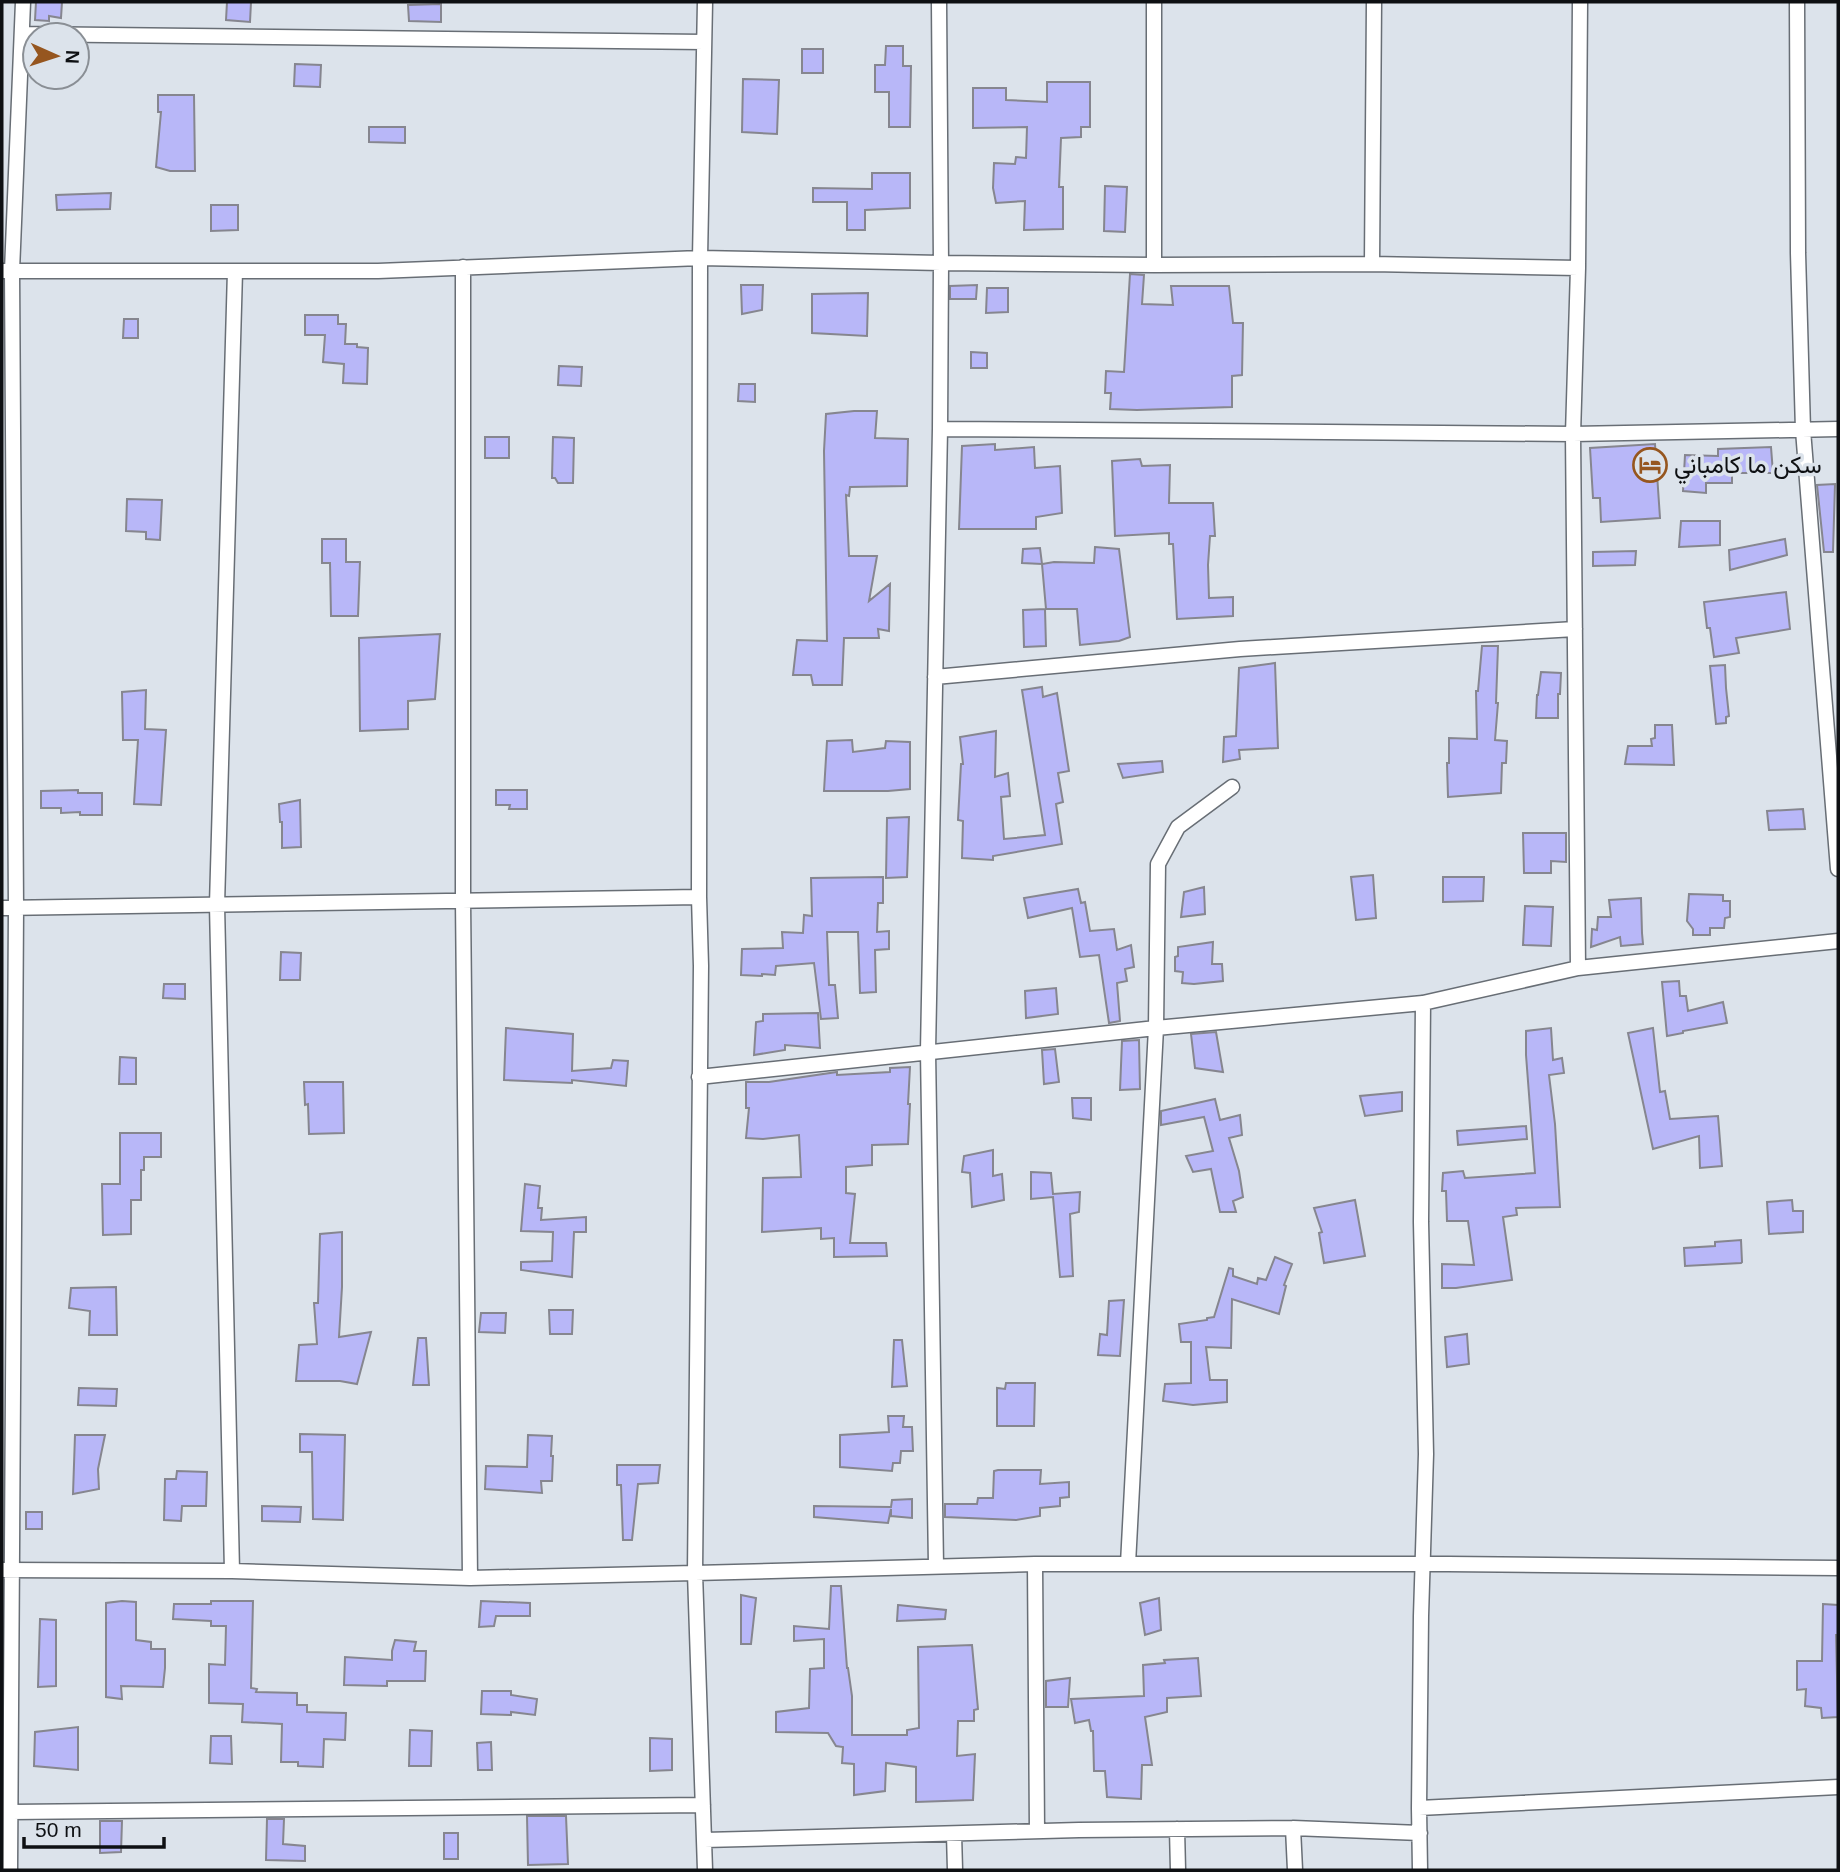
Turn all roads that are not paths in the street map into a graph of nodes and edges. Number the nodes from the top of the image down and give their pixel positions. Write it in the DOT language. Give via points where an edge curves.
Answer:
graph roads {
  1 [pos="23,2"];
  2 [pos="705,2"];
  3 [pos="939,2"];
  4 [pos="1154,2"];
  5 [pos="1374,2"];
  6 [pos="1580,2"];
  7 [pos="1797,2"];
  8 [pos="22,21"];
  9 [pos="91,35"];
  10 [pos="704,42"];
  11 [pos="21,50"];
  12 [pos="700,258"];
  13 [pos="941,263"];
  14 [pos="1371,264"];
  15 [pos="1154,265"];
  16 [pos="463,267"];
  17 [pos="1578,268"];
  18 [pos="7,271"];
  19 [pos="235,271"];
  20 [pos="940,429"];
  21 [pos="1838,429"];
  22 [pos="1803,430"];
  23 [pos="1573,434"];
  24 [pos="1575,629"];
  25 [pos="935,677"];
  26 [pos="1232,787"];
  27 [pos="1838,869"];
  28 [pos="699,897"];
  29 [pos="463,901"];
  30 [pos="217,905"];
  31 [pos="9,908"];
  32 [pos="1838,941"];
  33 [pos="1578,968"];
  34 [pos="1423,1003"];
  35 [pos="1156,1028"];
  36 [pos="928,1051"];
  37 [pos="699,1077"];
  38 [pos="1035,1564"];
  39 [pos="1128,1564"];
  40 [pos="1423,1564"];
  41 [pos="936,1566"];
  42 [pos="1838,1568"];
  43 [pos="7,1570"];
  44 [pos="232,1571"];
  45 [pos="695,1573"];
  46 [pos="470,1577"];
  47 [pos="1838,1787"];
  48 [pos="703,1805"];
  49 [pos="1419,1808"];
  50 [pos="10,1812"];
  51 [pos="1293,1828"];
  52 [pos="1177,1829"];
  53 [pos="1037,1831"];
  54 [pos="954,1833"];
  55 [pos="1420,1833"];
  56 [pos="704,1840"];
  57 [pos="10,1870"];
  58 [pos="705,1870"];
  59 [pos="955,1870"];
  60 [pos="1178,1870"];
  61 [pos="1295,1870"];
  62 [pos="1420,1870"];
  1 -- 8 [label="street"];
  2 -- 10 [label="street"];
  3 -- 13 [label="street"];
  4 -- 15 [label="street"];
  5 -- 14 [label="street"];
  6 -- 17 [label="street"];
  7 -- 22 [label="street"];
  9 -- 10 [label="street"];
  10 -- 12 [label="street"];
  11 -- 18 [label="street"];
  12 -- 13 [label="street"];
  12 -- 16 [label="street"];
  12 -- 28 [label="street"];
  13 -- 15 [label="street"];
  13 -- 20 [label="street"];
  14 -- 15 [label="street"];
  14 -- 17 [label="street"];
  16 -- 19 [label="street"];
  16 -- 29 [label="street"];
  17 -- 23 [label="street"];
  18 -- 19 [label="street"];
  18 -- 31 [label="street"];
  19 -- 30 [label="street"];
  20 -- 23 [label="street"];
  20 -- 25 [label="street"];
  21 -- 22 [label="street"];
  22 -- 23 [label="street"];
  22 -- 27 [label="street"];
  23 -- 24 [label="street"];
  24 -- 25 [label="street" via="1240,649"];
  24 -- 33 [label="street"];
  25 -- 36 [label="street"];
  26 -- 35 [label="street" via="1178,827 1158,864"];
  28 -- 29 [label="street"];
  28 -- 37 [label="street"];
  29 -- 30 [label="street"];
  29 -- 46 [label="street"];
  30 -- 31 [label="street"];
  30 -- 44 [label="street"];
  31 -- 43 [label="street"];
  32 -- 33 [label="street"];
  33 -- 34 [label="street"];
  34 -- 35 [label="street"];
  34 -- 40 [label="street"];
  35 -- 36 [label="street"];
  35 -- 39 [label="street"];
  36 -- 37 [label="street"];
  36 -- 41 [label="street"];
  37 -- 45 [label="street"];
  38 -- 39 [label="street"];
  38 -- 41 [label="street"];
  38 -- 53 [label="street"];
  39 -- 40 [label="street"];
  40 -- 42 [label="street"];
  40 -- 49 [label="street"];
  41 -- 45 [label="street"];
  43 -- 44 [label="street"];
  43 -- 50 [label="street"];
  44 -- 46 [label="street"];
  45 -- 46 [label="street"];
  45 -- 48 [label="street"];
  47 -- 49 [label="street"];
  48 -- 50 [label="street"];
  48 -- 56 [label="street"];
  49 -- 55 [label="street"];
  50 -- 57 [label="street"];
  51 -- 52 [label="street"];
  51 -- 55 [label="street"];
  51 -- 61 [label="street"];
  52 -- 53 [label="street"];
  52 -- 60 [label="street"];
  53 -- 54 [label="street"];
  54 -- 56 [label="street"];
  54 -- 59 [label="street"];
  55 -- 62 [label="street"];
  56 -- 58 [label="street"];
}
